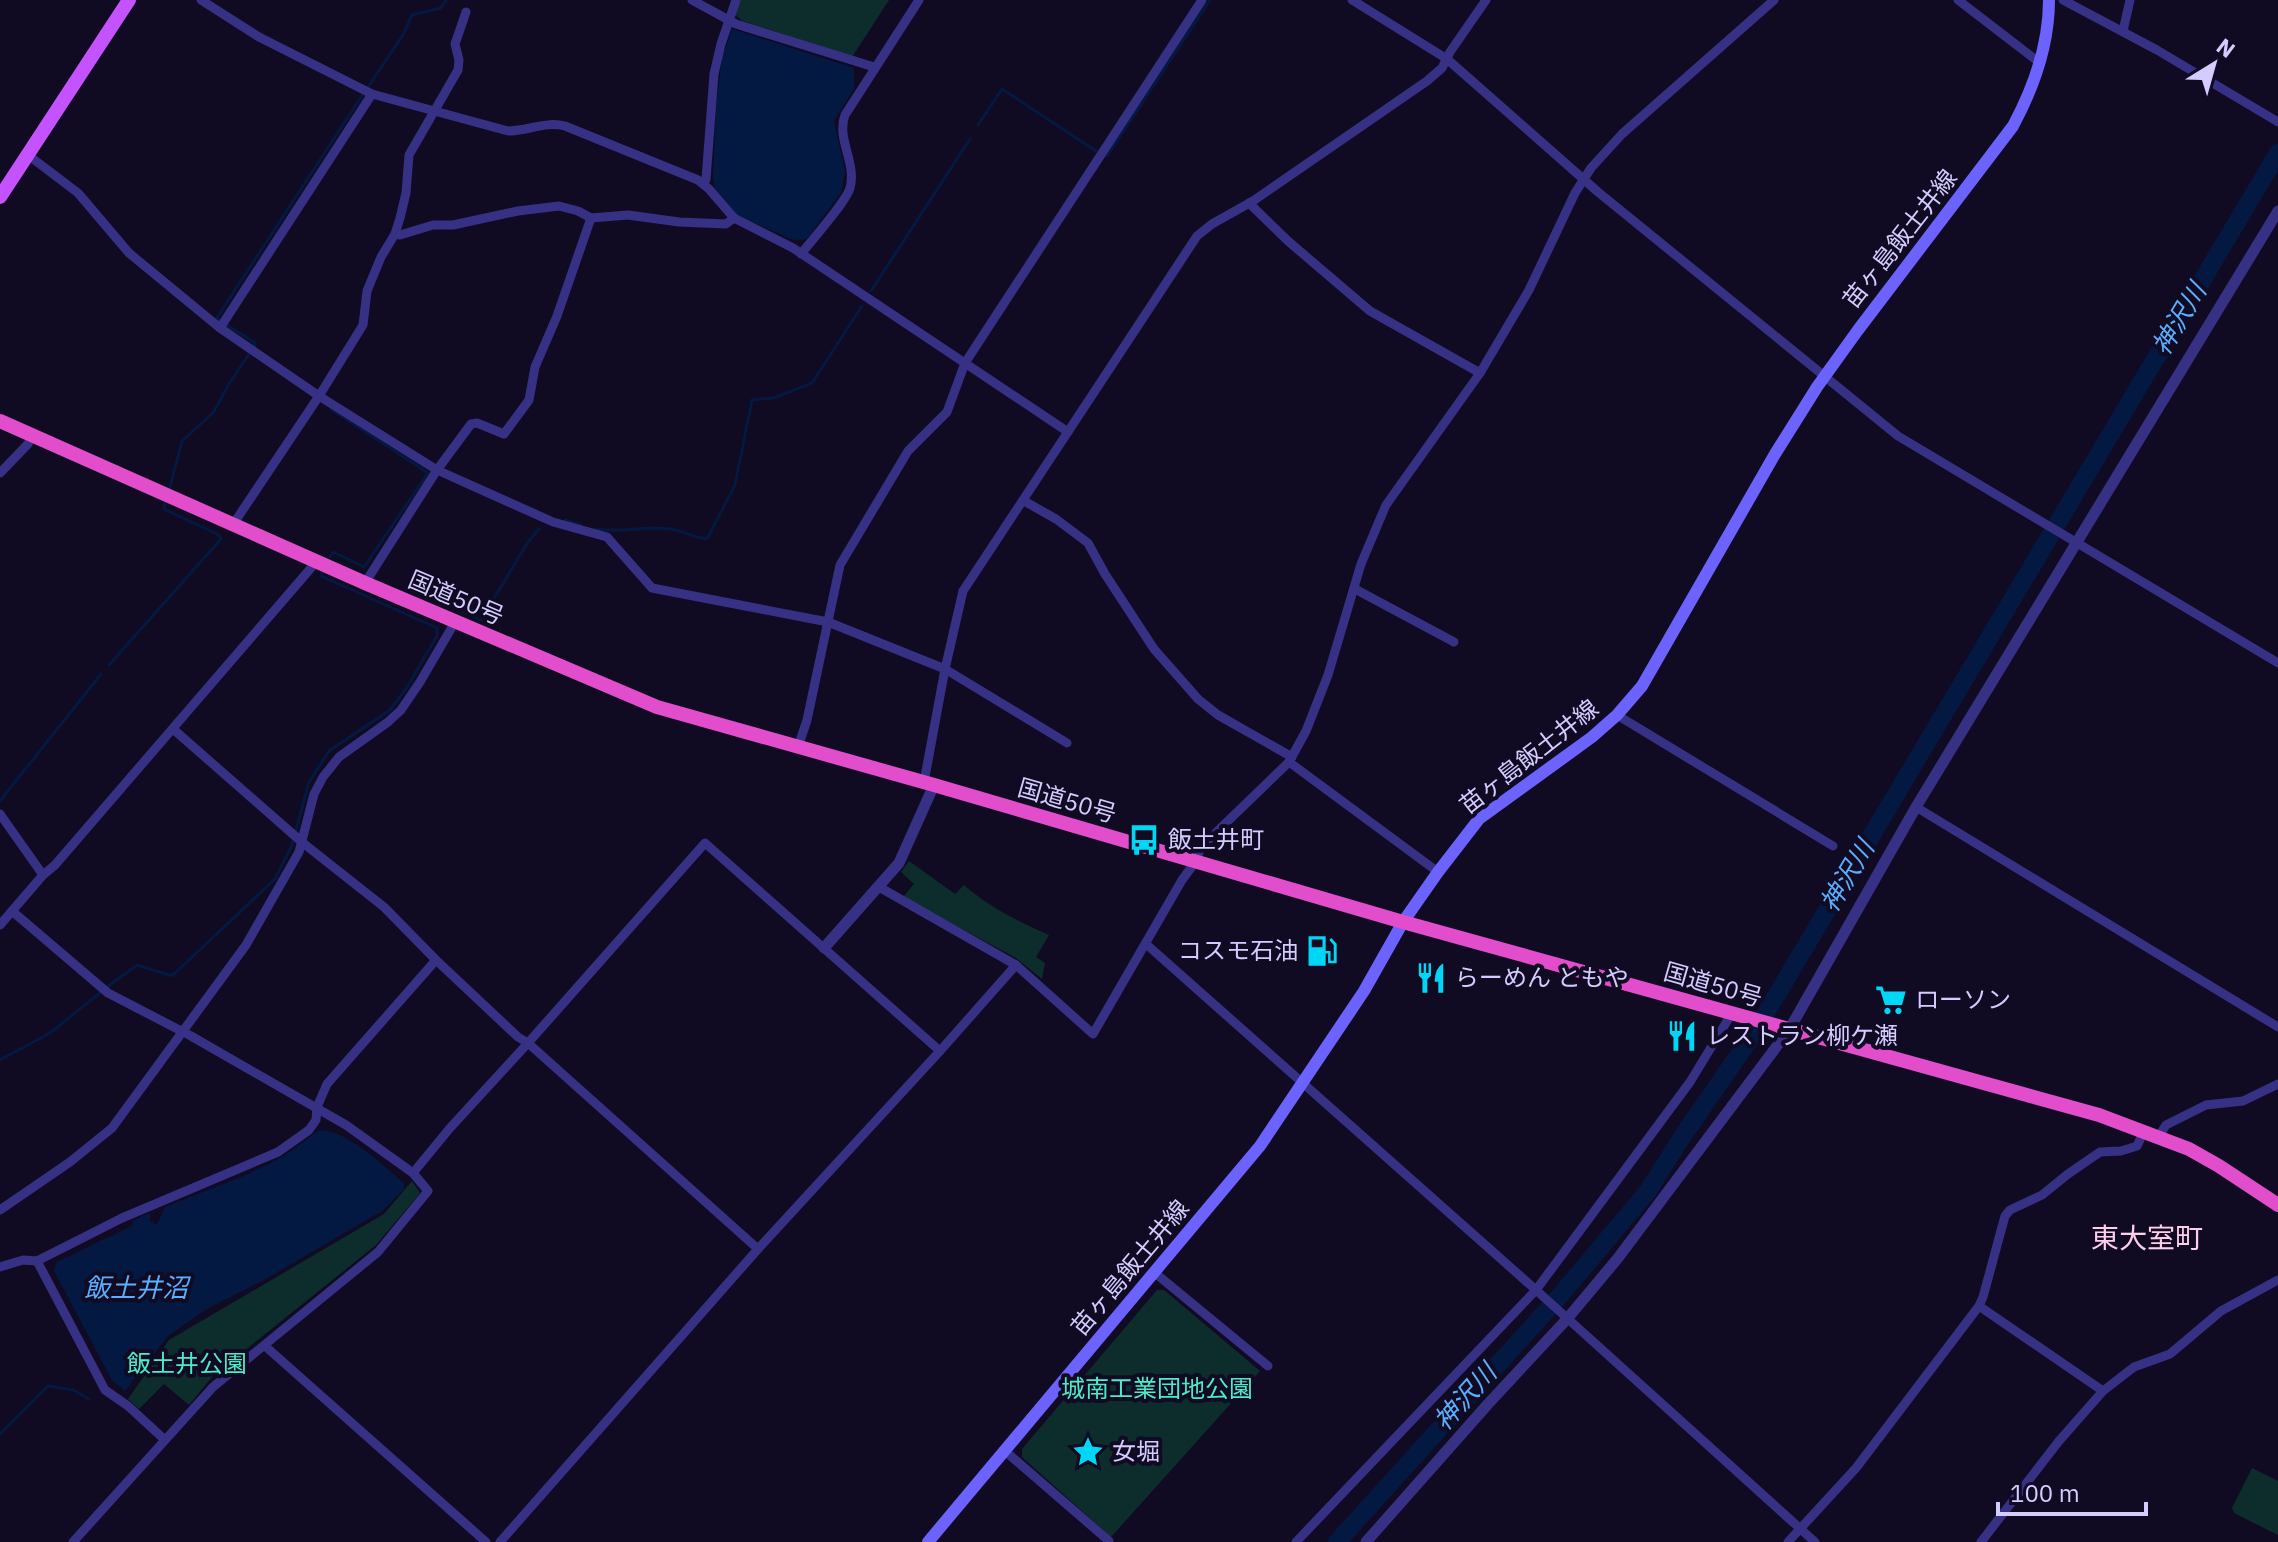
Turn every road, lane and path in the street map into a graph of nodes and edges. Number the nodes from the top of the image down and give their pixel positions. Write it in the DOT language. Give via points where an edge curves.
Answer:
graph roads {
  1 [pos="129,0"];
  2 [pos="201,0"];
  3 [pos="692,0"];
  4 [pos="736,0"];
  5 [pos="919,0"];
  6 [pos="1202,0"];
  7 [pos="1352,0"];
  8 [pos="1486,0"];
  9 [pos="1774,0"];
  10 [pos="1958,0"];
  11 [pos="2049,0"];
  12 [pos="2063,0"];
  13 [pos="2130,0"];
  14 [pos="466,12"];
  15 [pos="730,20"];
  16 [pos="2123,31"];
  17 [pos="1447,59"];
  18 [pos="2040,63"];
  19 [pos="874,67"];
  20 [pos="372,94"];
  21 [pos="434,111"];
  22 [pos="2274,120"];
  23 [pos="28,155"];
  24 [pos="1584,180"];
  25 [pos="704,184"];
  26 [pos="0,197"];
  27 [pos="1249,203"];
  28 [pos="2278,211"];
  29 [pos="591,218"];
  30 [pos="734,218"];
  31 [pos="395,234"];
  32 [pos="801,254"];
  33 [pos="220,328"];
  34 [pos="965,363"];
  35 [pos="1480,373"];
  36 [pos="1825,376"];
  37 [pos="319,396"];
  38 [pos="0,421"];
  39 [pos="1068,432"];
  40 [pos="32,435"];
  41 [pos="437,470"];
  42 [pos="0,473"];
  43 [pos="1024,501"];
  44 [pos="234,523"];
  45 [pos="2072,540"];
  46 [pos="315,560"];
  47 [pos="365,583"];
  48 [pos="1355,589"];
  49 [pos="455,622"];
  50 [pos="828,622"];
  51 [pos="1454,642"];
  52 [pos="2278,663"];
  53 [pos="945,669"];
  54 [pos="1617,715"];
  55 [pos="173,729"];
  56 [pos="1067,743"];
  57 [pos="798,747"];
  58 [pos="1290,759"];
  59 [pos="929,783"];
  60 [pos="1916,807"];
  61 [pos="0,814"];
  62 [pos="303,843"];
  63 [pos="1833,846"];
  64 [pos="1196,861"];
  65 [pos="1438,872"];
  66 [pos="43,875"];
  67 [pos="879,887"];
  68 [pos="12,911"];
  69 [pos="1403,922"];
  70 [pos="0,925"];
  71 [pos="1146,944"];
  72 [pos="824,948"];
  73 [pos="436,960"];
  74 [pos="1016,965"];
  75 [pos="1735,1014"];
  76 [pos="2278,1027"];
  77 [pos="1783,1028"];
  78 [pos="183,1033"];
  79 [pos="528,1043"];
  80 [pos="940,1051"];
  81 [pos="1303,1084"];
  82 [pos="2278,1084"];
  83 [pos="317,1107"];
  84 [pos="2151,1134"];
  85 [pos="413,1173"];
  86 [pos="2278,1205"];
  87 [pos="0,1210"];
  88 [pos="758,1249"];
  89 [pos="37,1261"];
  90 [pos="0,1267"];
  91 [pos="1155,1273"];
  92 [pos="2278,1280"];
  93 [pos="1537,1292"];
  94 [pos="1979,1306"];
  95 [pos="1565,1317"];
  96 [pos="265,1346"];
  97 [pos="1268,1366"];
  98 [pos="2103,1391"];
  99 [pos="165,1440"];
  100 [pos="1005,1451"];
  101 [pos="1800,1529"];
  102 [pos="1109,1541"];
  103 [pos="73,1542"];
  104 [pos="486,1542"];
  105 [pos="500,1542"];
  106 [pos="928,1542"];
  107 [pos="1296,1542"];
  108 [pos="1366,1542"];
  109 [pos="1788,1542"];
  110 [pos="1815,1542"];
  111 [pos="1981,1542"];
  1 -- 23 [label="main road"];
  2 -- 20 [label="street" via="259,37"];
  3 -- 15 [label="street"];
  4 -- 15 [label="street"];
  5 -- 19 [label="street"];
  6 -- 34 [label="street"];
  7 -- 17 [label="street"];
  8 -- 17 [label="street"];
  9 -- 24 [label="street" via="1630,126"];
  10 -- 18 [label="street"];
  11 -- 18 [label="main road, 苗ヶ島飯土井線"];
  12 -- 16 [label="street"];
  13 -- 16 [label="street"];
  14 -- 21 [label="street" via="455,44 458,70"];
  15 -- 19 [label="street"];
  15 -- 25 [label="street" via="714,74"];
  16 -- 22 [label="street"];
  17 -- 24 [label="street"];
  17 -- 27 [label="street" via="1423,84"];
  18 -- 36 [label="main road, 苗ヶ島飯土井線" via="2013,126"];
  19 -- 32 [label="street" via="842,123 850,189"];
  20 -- 21 [label="street"];
  20 -- 33 [label="street"];
  21 -- 25 [label="street" via="508,131 565,126"];
  21 -- 31 [label="street" via="409,155"];
  23 -- 26 [label="main road"];
  23 -- 33 [label="street" via="78,193 129,253"];
  24 -- 35 [label="street"];
  24 -- 36 [label="street"];
  25 -- 30 [label="street"];
  27 -- 35 [label="street" via="1370,311"];
  27 -- 39 [label="street" via="1197,236"];
  28 -- 45 [label="street"];
  29 -- 30 [label="street" via="628,215 726,224"];
  29 -- 31 [label="street" via="559,206"];
  29 -- 41 [label="street" via="524,408 504,434 471,424"];
  30 -- 32 [label="street"];
  31 -- 37 [label="street" via="367,291 363,325"];
  32 -- 34 [label="street"];
  33 -- 37 [label="street"];
  34 -- 39 [label="street"];
  34 -- 50 [label="street" via="947,412 908,451 840,565"];
  35 -- 48 [label="street" via="1386,505"];
  36 -- 45 [label="street" via="1898,436"];
  36 -- 54 [label="main road, 苗ヶ島飯土井線" via="1642,686"];
  37 -- 41 [label="street"];
  37 -- 44 [label="street"];
  38 -- 40 [label="highway, 国道50号"];
  39 -- 43 [label="street"];
  40 -- 42 [label="street"];
  40 -- 44 [label="highway, 国道50号"];
  41 -- 47 [label="street"];
  41 -- 50 [label="street" via="553,522 607,537 652,588"];
  43 -- 53 [label="street" via="963,591"];
  43 -- 58 [label="street" via="1088,543 1154,649 1198,699"];
  44 -- 46 [label="highway, 国道50号"];
  45 -- 52 [label="street"];
  45 -- 60 [label="street"];
  46 -- 47 [label="highway, 国道50号"];
  46 -- 55 [label="street"];
  47 -- 49 [label="highway, 国道50号"];
  48 -- 51 [label="street"];
  48 -- 58 [label="street" via="1328,675"];
  49 -- 57 [label="highway, 国道50号" via="657,707"];
  49 -- 62 [label="street" via="401,710 339,757 323,777"];
  50 -- 53 [label="street"];
  50 -- 57 [label="street"];
  53 -- 56 [label="street"];
  53 -- 59 [label="street"];
  54 -- 63 [label="street"];
  54 -- 65 [label="main road, 苗ヶ島飯土井線" via="1479,819"];
  55 -- 62 [label="street"];
  55 -- 66 [label="street"];
  57 -- 59 [label="highway, 国道50号"];
  58 -- 64 [label="street" via="1201,847"];
  58 -- 65 [label="street"];
  59 -- 64 [label="highway, 国道50号"];
  59 -- 67 [label="street" via="899,863"];
  60 -- 76 [label="street"];
  60 -- 77 [label="street"];
  61 -- 66 [label="street"];
  62 -- 73 [label="street" via="384,907"];
  62 -- 78 [label="street" via="246,945"];
  64 -- 69 [label="highway, 国道50号"];
  64 -- 71 [label="street"];
  65 -- 69 [label="main road, 苗ヶ島飯土井線"];
  66 -- 68 [label="street"];
  67 -- 72 [label="street"];
  67 -- 74 [label="street"];
  68 -- 70 [label="street"];
  68 -- 78 [label="street" via="108,993"];
  69 -- 75 [label="highway, 国道50号"];
  69 -- 81 [label="main road, 苗ヶ島飯土井線"];
  71 -- 74 [label="street" via="1093,1034"];
  71 -- 81 [label="street"];
  72 -- 79 [label="street" via="705,843"];
  72 -- 80 [label="street"];
  73 -- 79 [label="street"];
  73 -- 83 [label="street" via="327,1084"];
  74 -- 80 [label="street"];
  75 -- 77 [label="highway, 国道50号"];
  75 -- 93 [label="street"];
  77 -- 84 [label="highway, 国道50号"];
  77 -- 95 [label="street" via="1618,1258"];
  78 -- 83 [label="street"];
  78 -- 87 [label="street" via="112,1128"];
  79 -- 85 [label="street"];
  79 -- 88 [label="street"];
  80 -- 88 [label="street"];
  81 -- 91 [label="main road, 苗ヶ島飯土井線" via="1260,1146"];
  81 -- 93 [label="street"];
  82 -- 84 [label="street" via="2243,1101 2206,1105"];
  83 -- 85 [label="street"];
  83 -- 89 [label="street" via="309,1130 278,1152 122,1218"];
  84 -- 86 [label="highway, 国道50号" via="2189,1149"];
  84 -- 94 [label="street" via="2133,1148 2100,1152 2036,1199 2010,1210"];
  85 -- 96 [label="street" via="428,1191 378,1252"];
  88 -- 105 [label="street"];
  89 -- 90 [label="street"];
  89 -- 99 [label="street" via="105,1390"];
  91 -- 97 [label="street"];
  91 -- 100 [label="main road, 苗ヶ島飯土井線"];
  92 -- 98 [label="street" via="2221,1311 2170,1354 2134,1367"];
  93 -- 95 [label="street"];
  93 -- 107 [label="street"];
  94 -- 98 [label="street"];
  94 -- 101 [label="street" via="1856,1468"];
  95 -- 101 [label="street"];
  95 -- 108 [label="street"];
  96 -- 99 [label="street" via="213,1387"];
  96 -- 104 [label="street"];
  98 -- 111 [label="street"];
  99 -- 103 [label="street"];
  100 -- 102 [label="street"];
  100 -- 106 [label="main road, 苗ヶ島飯土井線"];
  101 -- 109 [label="street"];
  101 -- 110 [label="street"];
}
